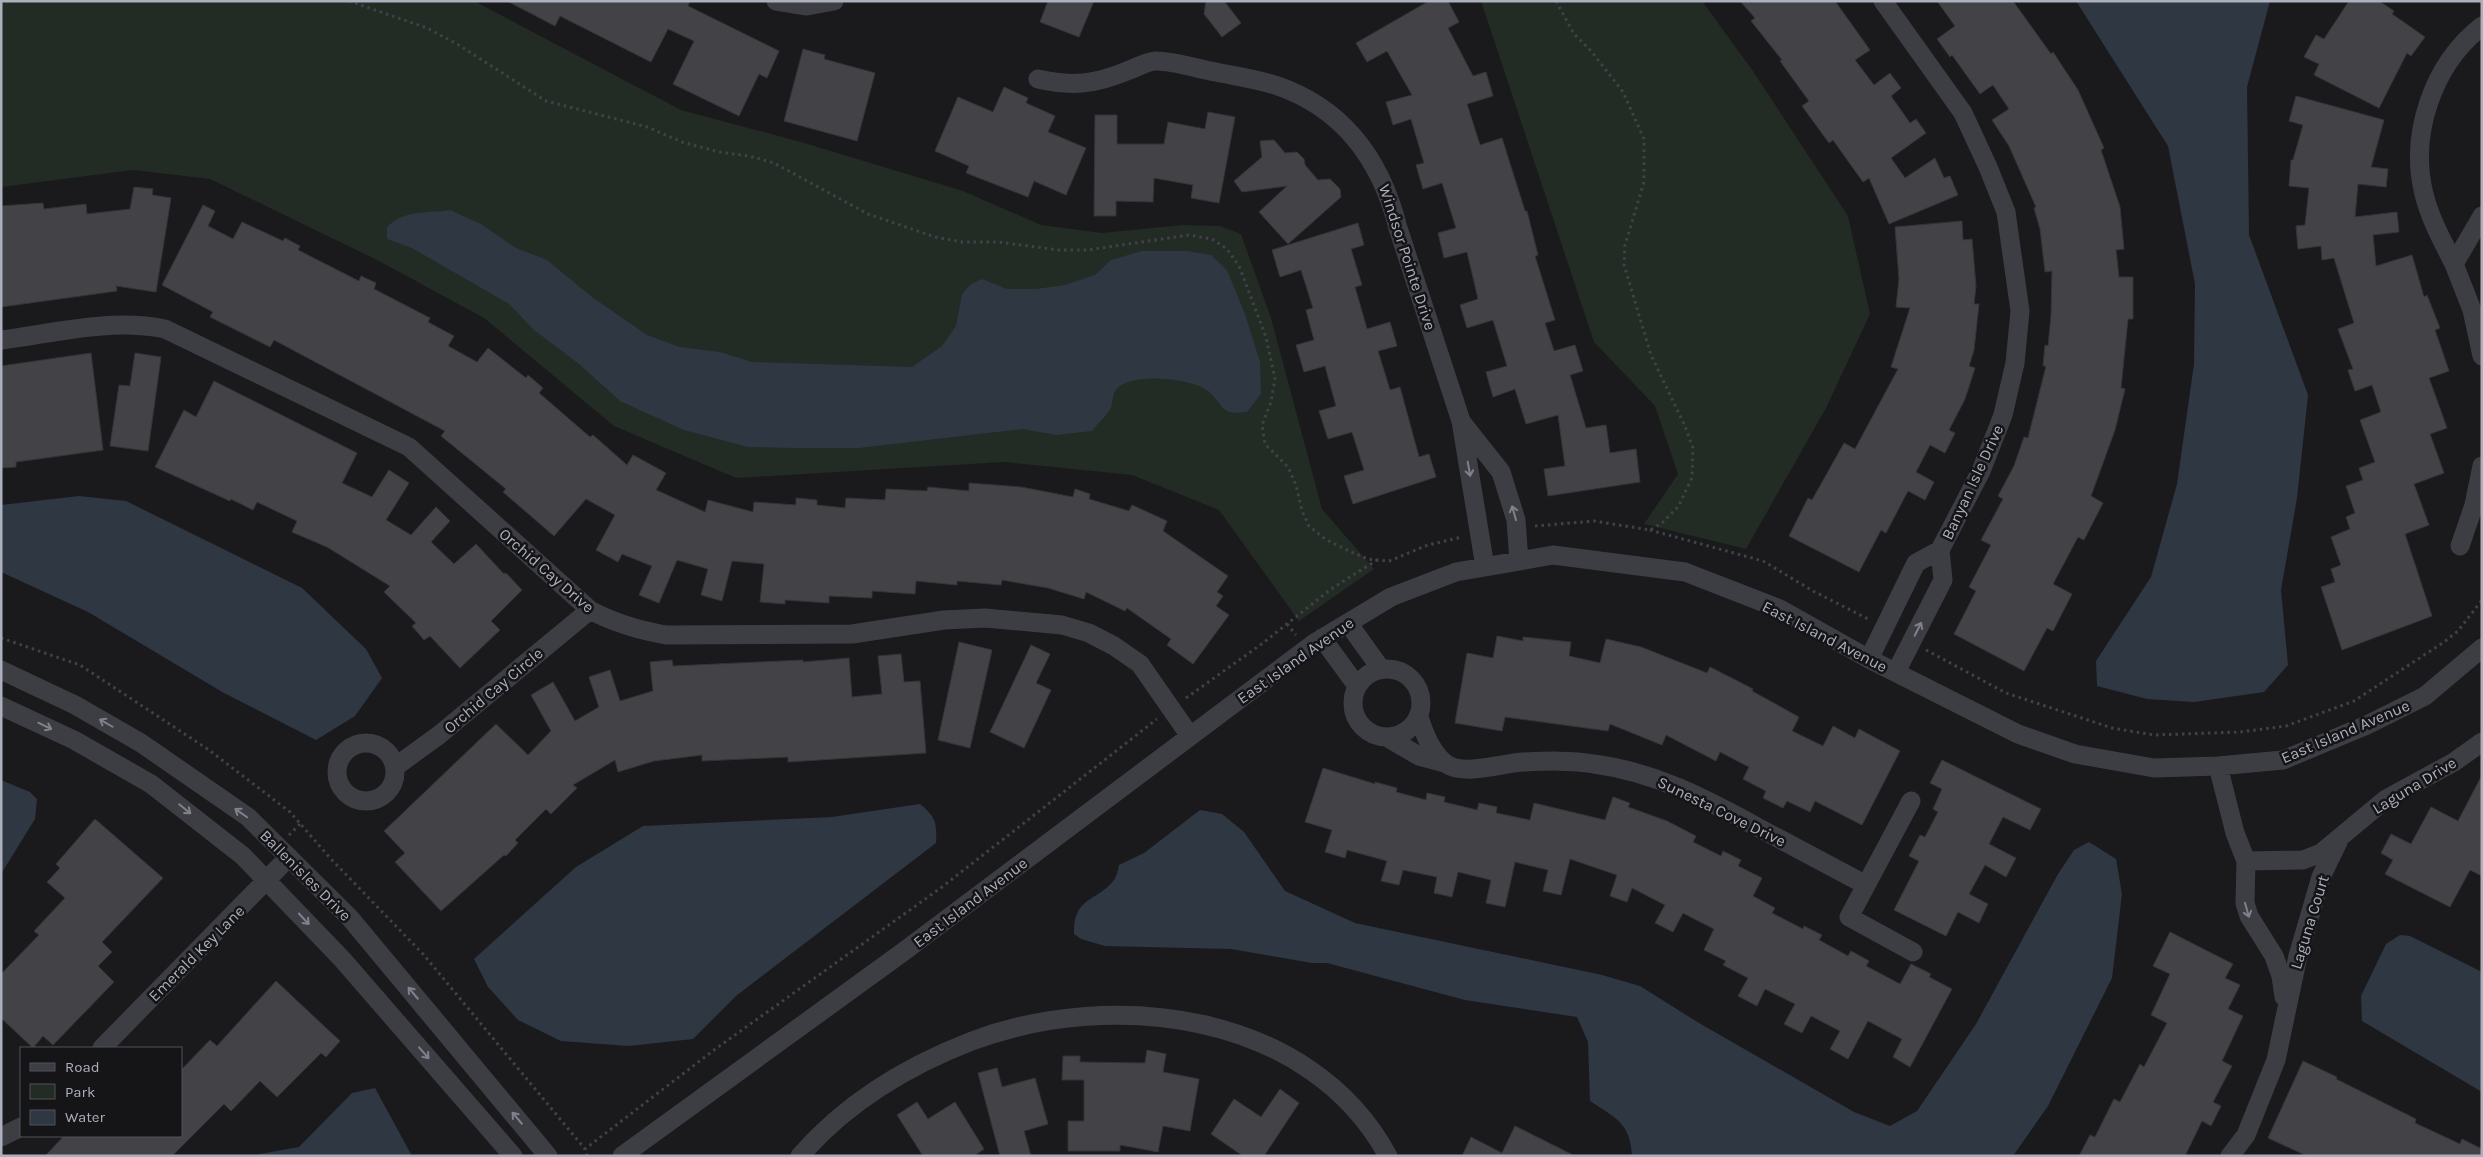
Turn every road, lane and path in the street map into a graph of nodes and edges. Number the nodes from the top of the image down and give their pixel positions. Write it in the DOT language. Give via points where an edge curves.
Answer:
graph roads {
  1 [pos="349,1"];
  2 [pos="776,1"];
  3 [pos="834,1"];
  4 [pos="1556,1"];
  5 [pos="1883,1"];
  6 [pos="2482,26"];
  7 [pos="1038,79"];
  8 [pos="2482,216"];
  9 [pos="2454,264"];
  10 [pos="1,340"];
  11 [pos="2482,356"];
  12 [pos="1461,421"];
  13 [pos="2482,466"];
  14 [pos="1517,528"];
  15 [pos="1650,530"];
  16 [pos="1480,533"];
  17 [pos="2460,546"];
  18 [pos="1940,550"];
  19 [pos="1378,560"];
  20 [pos="1520,561"];
  21 [pos="1485,567"];
  22 [pos="2482,600"];
  23 [pos="590,610"];
  24 [pos="1861,616"];
  25 [pos="1348,622"];
  26 [pos="1287,624"];
  27 [pos="1322,638"];
  28 [pos="1300,640"];
  29 [pos="2482,648"];
  30 [pos="1926,650"];
  31 [pos="1869,659"];
  32 [pos="1381,669"];
  33 [pos="1,670"];
  34 [pos="1896,672"];
  35 [pos="1357,686"];
  36 [pos="1190,694"];
  37 [pos="1,706"];
  38 [pos="1418,717"];
  39 [pos="1158,719"];
  40 [pos="1190,736"];
  41 [pos="1388,738"];
  42 [pos="2482,742"];
  43 [pos="1445,764"];
  44 [pos="2218,766"];
  45 [pos="395,767"];
  46 [pos="1911,801"];
  47 [pos="2338,842"];
  48 [pos="290,857"];
  49 [pos="2246,861"];
  50 [pos="266,882"];
  51 [pos="1866,885"];
  52 [pos="1913,952"];
  53 [pos="2286,1005"];
  54 [pos="103,1047"];
  55 [pos="20,1128"];
  56 [pos="1,1137"];
  57 [pos="513,1156"];
  58 [pos="548,1156"];
  59 [pos="587,1156"];
  60 [pos="622,1156"];
  61 [pos="800,1156"];
  62 [pos="1388,1156"];
  63 [pos="2230,1156"];
  1 -- 19 [label="path" via="427,28 458,44 546,101 638,125 682,142 774,163 868,214 935,237 1060,250 1088,250 1189,235 1212,239 1226,249 1239,266 1266,338 1275,379 1262,425 1265,444 1288,467 1310,526 1325,539 1368,559"];
  2 -- 3 [label="street" via="807,6"];
  4 -- 15 [label="path" via="1574,34 1623,92 1644,140 1644,182 1625,245 1624,265 1651,355 1693,448 1692,478 1678,507"];
  5 -- 18 [label="street, Banyan Isle Drive" via="1963,113 1988,167 2006,212 2020,311 2015,362 2004,415"];
  6 -- 9 [label="street" via="2445,67 2430,99 2420,141 2424,194"];
  7 -- 12 [label="street, Windsor Pointe Drive" via="1073,84 1100,82 1155,61 1274,85 1322,108 1363,147 1380,174"];
  8 -- 9 [label="street"];
  9 -- 11 [label="street" via="2472,310"];
  10 -- 23 [label="street, Orchid Cay Drive" via="118,324 143,324 165,329 409,447"];
  14 -- 12 [label="street, Windsor Pointe Drive, one-way" via="1501,472"];
  12 -- 16 [label="street, Windsor Pointe Drive, one-way"];
  13 -- 17 [label="street" via="2474,505"];
  14 -- 15 [label="path" via="1594,521"];
  14 -- 20 [label="street, Windsor Pointe Drive"];
  15 -- 24 [label="path" via="1763,561"];
  16 -- 19 [label="path" via="1428,545 1389,561"];
  16 -- 21 [label="street, Windsor Pointe Drive"];
  18 -- 31 [label="street, Banyan Isle Drive" via="1916,563"];
  34 -- 18 [label="street, Banyan Isle Drive, one-way" via="1943,580"];
  19 -- 26 [label="path" via="1331,589"];
  20 -- 21 [label="street, East Island Avenue"];
  20 -- 31 [label="street, East Island Avenue" via="1553,556 1685,572 1780,609"];
  21 -- 25 [label="street, East Island Avenue" via="1456,572 1391,598"];
  22 -- 30 [label="path" via="2458,631 2354,701 2286,726 2240,732 2154,735 2112,728 2006,693"];
  23 -- 40 [label="street, Orchid Cay Drive" via="636,629 666,635 852,634 944,620 986,618 1062,625 1089,633 1140,664"];
  23 -- 45 [label="street, Orchid Cay Circle" via="440,735"];
  25 -- 27 [label="street, East Island Avenue"];
  25 -- 32 [label="street"];
  26 -- 28 [label="path"];
  26 -- 36 [label="path"];
  27 -- 35 [label="street"];
  27 -- 40 [label="street, East Island Avenue"];
  29 -- 44 [label="street, East Island Avenue" via="2425,696 2367,725 2283,760"];
  31 -- 34 [label="street, East Island Avenue"];
  32 -- 35 [label="street" via="1365,677"];
  32 -- 38 [label="street" via="1405,674 1416,684 1422,706"];
  48 -- 33 [label="street, Ballenisles Drive, one-way" via="248,817 141,742 75,705"];
  34 -- 44 [label="street, East Island Avenue" via="2018,734 2075,754 2154,768"];
  35 -- 41 [label="street" via="1353,699 1357,722 1372,735"];
  37 -- 50 [label="street, Ballenisles Drive, one-way" via="74,740 150,784 243,856"];
  38 -- 41 [label="street" via="1406,732"];
  38 -- 43 [label="street" via="1426,740"];
  39 -- 59 [label="path" via="942,887 714,1050 585,1149"];
  40 -- 60 [label="street, East Island Avenue" via="903,952"];
  41 -- 43 [label="street, Sunesta Cove Drive" via="1419,756"];
  42 -- 47 [label="street, Laguna Drive" via="2364,815"];
  43 -- 51 [label="street, Sunesta Cove Drive" via="1475,769 1556,760 1611,766 1646,774 1706,799"];
  44 -- 49 [label="street" via="2235,833"];
  46 -- 51 [label="street"];
  47 -- 49 [label="street, Laguna Drive" via="2303,860"];
  47 -- 53 [label="street, Laguna Court" via="2321,877"];
  48 -- 50 [label="street, Emerald Key Lane"];
  58 -- 48 [label="street, Ballenisles Drive, one-way" via="350,918"];
  49 -- 53 [label="street, Laguna Court, one-way" via="2245,903 2249,916 2274,956"];
  50 -- 54 [label="street, Emerald Key Lane"];
  50 -- 57 [label="street, Ballenisles Drive, one-way" via="342,959"];
  51 -- 52 [label="street" via="1849,917"];
  53 -- 63 [label="street, Laguna Court" via="2276,1060 2259,1107 2246,1135"];
  55 -- 56 [label="street"];
  61 -- 62 [label="street" via="832,1123 871,1093 928,1060 973,1041 1020,1027 1100,1016 1149,1017 1198,1024 1252,1038 1283,1052 1338,1091 1361,1115"];
}
